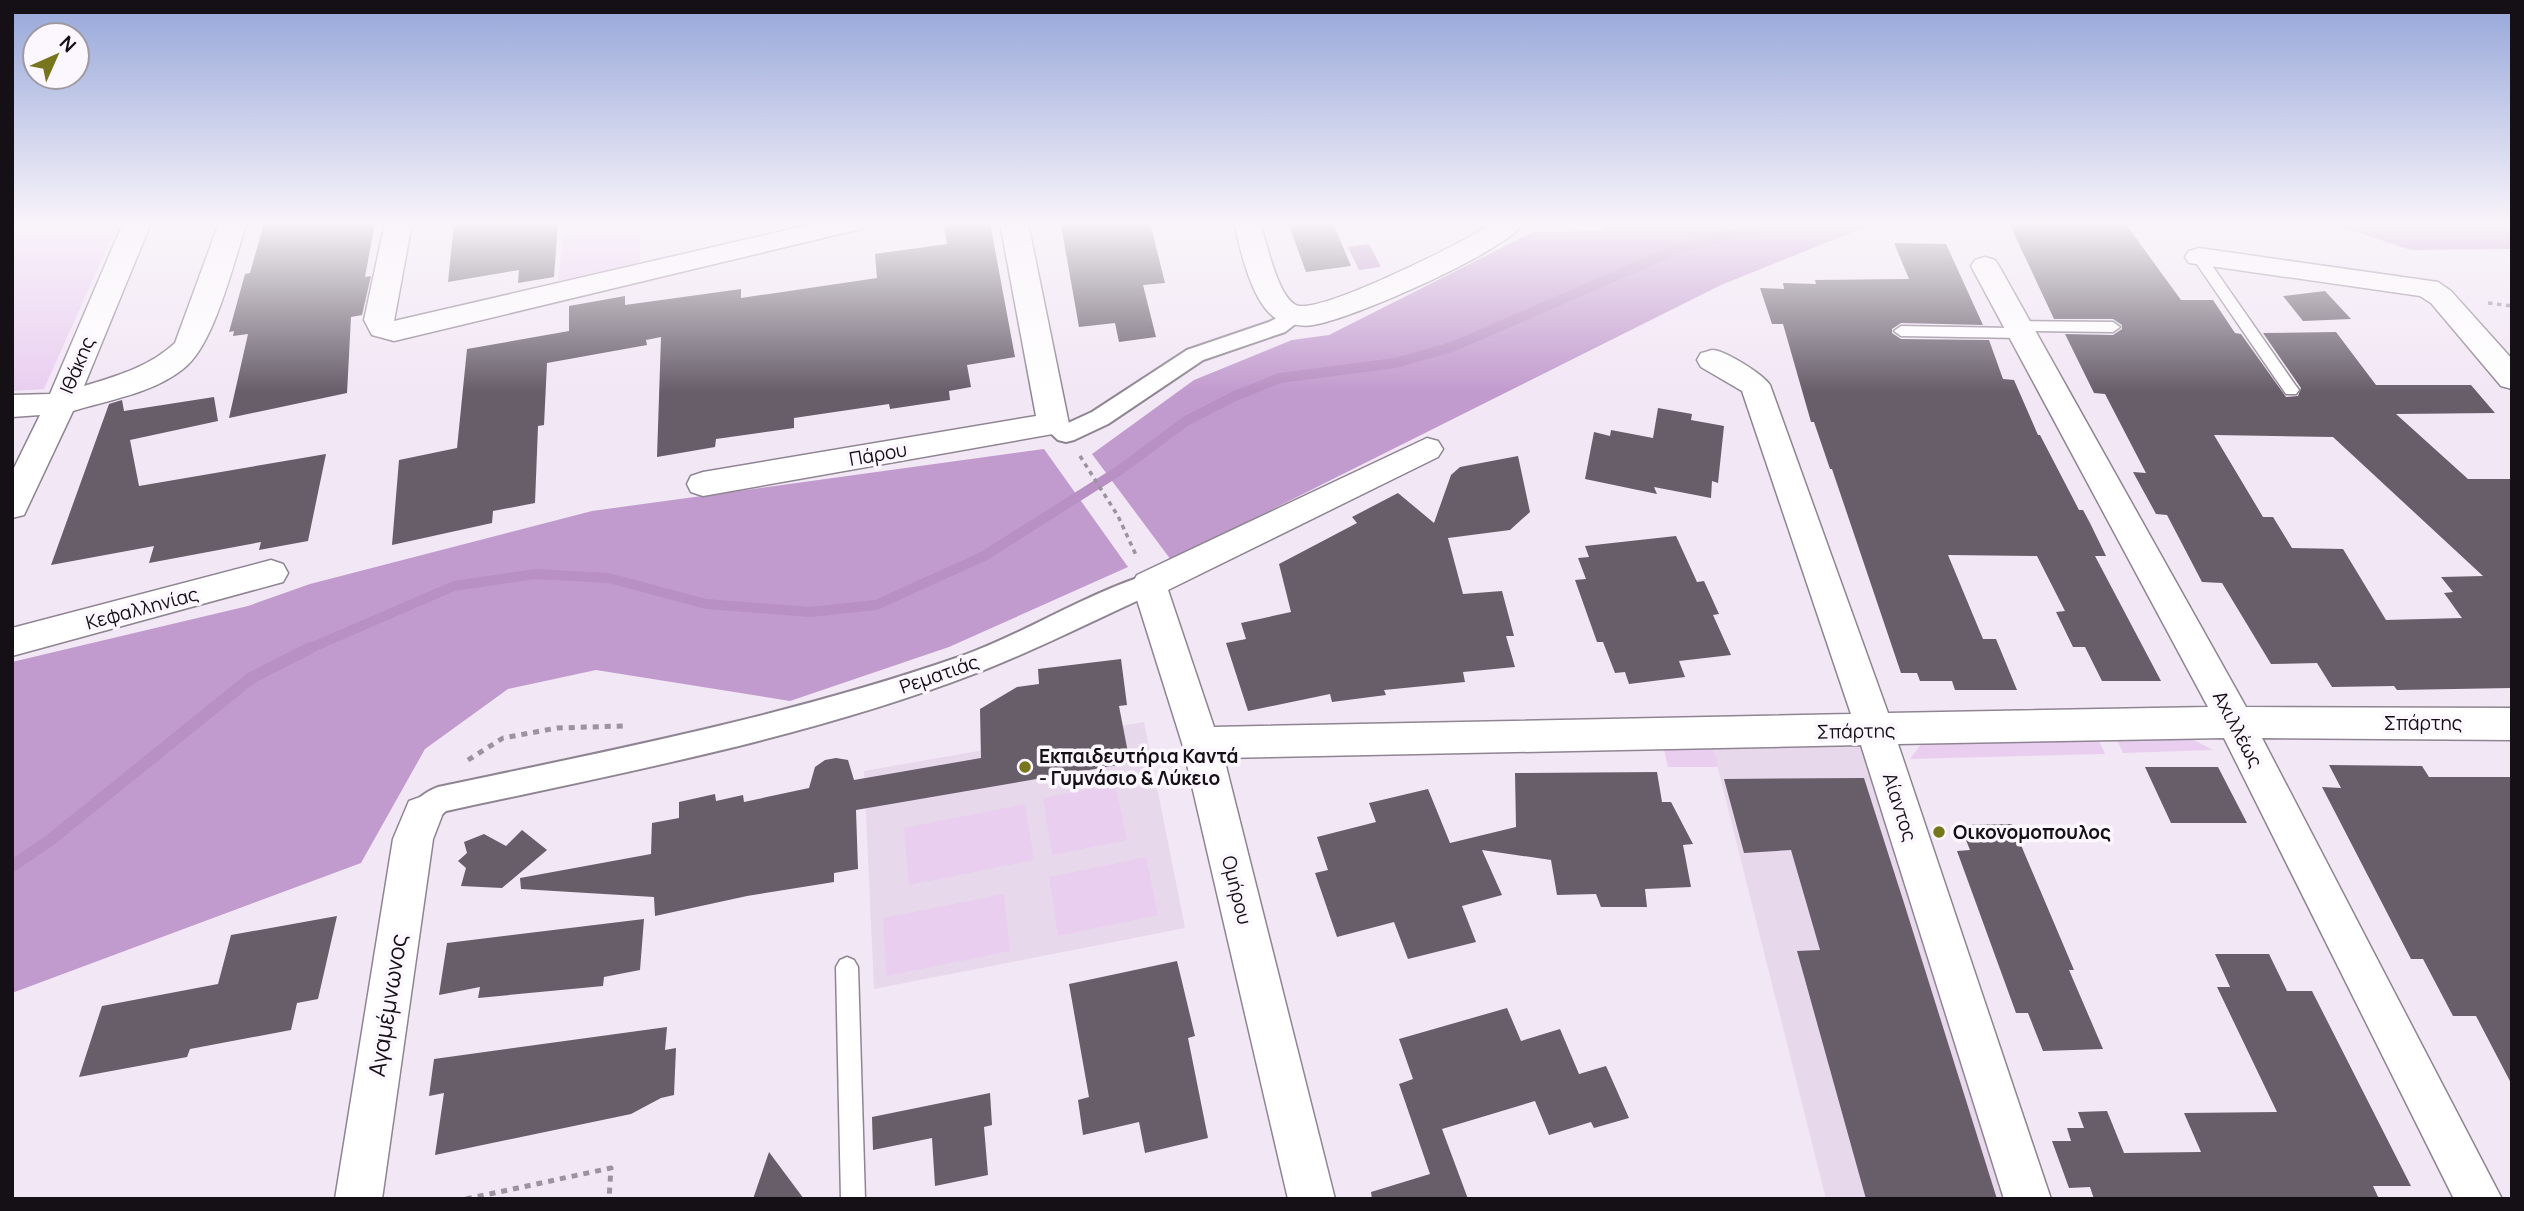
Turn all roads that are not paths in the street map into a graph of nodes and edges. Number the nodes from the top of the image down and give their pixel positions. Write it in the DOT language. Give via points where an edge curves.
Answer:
graph roads {
  1 [pos="113,280"];
  2 [pos="213,280"];
  3 [pos="385,280"];
  4 [pos="612,280"];
  5 [pos="1025,280"];
  6 [pos="1266,280"];
  7 [pos="1398,280"];
  8 [pos="1991,280"];
  9 [pos="2215,280"];
  10 [pos="2365,280"];
  11 [pos="1289,312"];
  12 [pos="2113,327"];
  13 [pos="2019,330"];
  14 [pos="1901,331"];
  15 [pos="1712,360"];
  16 [pos="2512,379"];
  17 [pos="2291,390"];
  18 [pos="61,404"];
  19 [pos="12,406"];
  20 [pos="1053,424"];
  21 [pos="1427,449"];
  22 [pos="703,484"];
  23 [pos="12,506"];
  24 [pos="271,573"];
  25 [pos="1149,584"];
  26 [pos="12,642"];
  27 [pos="2235,722"];
  28 [pos="2512,724"];
  29 [pos="1875,731"];
  30 [pos="1201,743"];
  31 [pos="423,813"];
  32 [pos="847,967"];
  33 [pos="358,1199"];
  34 [pos="853,1199"];
  35 [pos="1312,1199"];
  36 [pos="2028,1199"];
  37 [pos="2479,1199"];
  1 -- 18 [label="street, Ιθάκης"];
  2 -- 18 [label="street" via="193,338 172,363 142,379"];
  3 -- 4 [label="street" via="379,320 387,330"];
  5 -- 20 [label="street"];
  6 -- 11 [label="street"];
  7 -- 11 [label="street" via="1336,310 1315,315"];
  8 -- 13 [label="street, Αχιλλέως"];
  9 -- 17 [label="lane"];
  10 -- 16 [label="street" via="2428,288"];
  11 -- 20 [label="street" via="1278,327 1195,355 1100,418 1066,434"];
  12 -- 13 [label="lane"];
  13 -- 14 [label="lane"];
  13 -- 27 [label="street, Αχιλλέως"];
  15 -- 29 [label="street, Αίαντος" via="1755,385"];
  18 -- 19 [label="street"];
  18 -- 23 [label="street, Ιθάκης"];
  20 -- 22 [label="street, Πάρου"];
  21 -- 25 [label="street, Ρεματιάς"];
  24 -- 26 [label="street, Κεφαλληνίας"];
  25 -- 30 [label="street, Ομήρου"];
  25 -- 31 [label="street, Ρεματιάς" via="970,664 811,716 438,800"];
  27 -- 28 [label="street, Σπάρτης"];
  27 -- 29 [label="street, Σπάρτης"];
  27 -- 37 [label="street, Αχιλλέως"];
  29 -- 30 [label="street, Σπάρτης"];
  29 -- 36 [label="street, Αίαντος"];
  30 -- 35 [label="street, Ομήρου"];
  31 -- 33 [label="street, Αγαμέμνωνος" via="413,839"];
  32 -- 34 [label="lane"];
}
